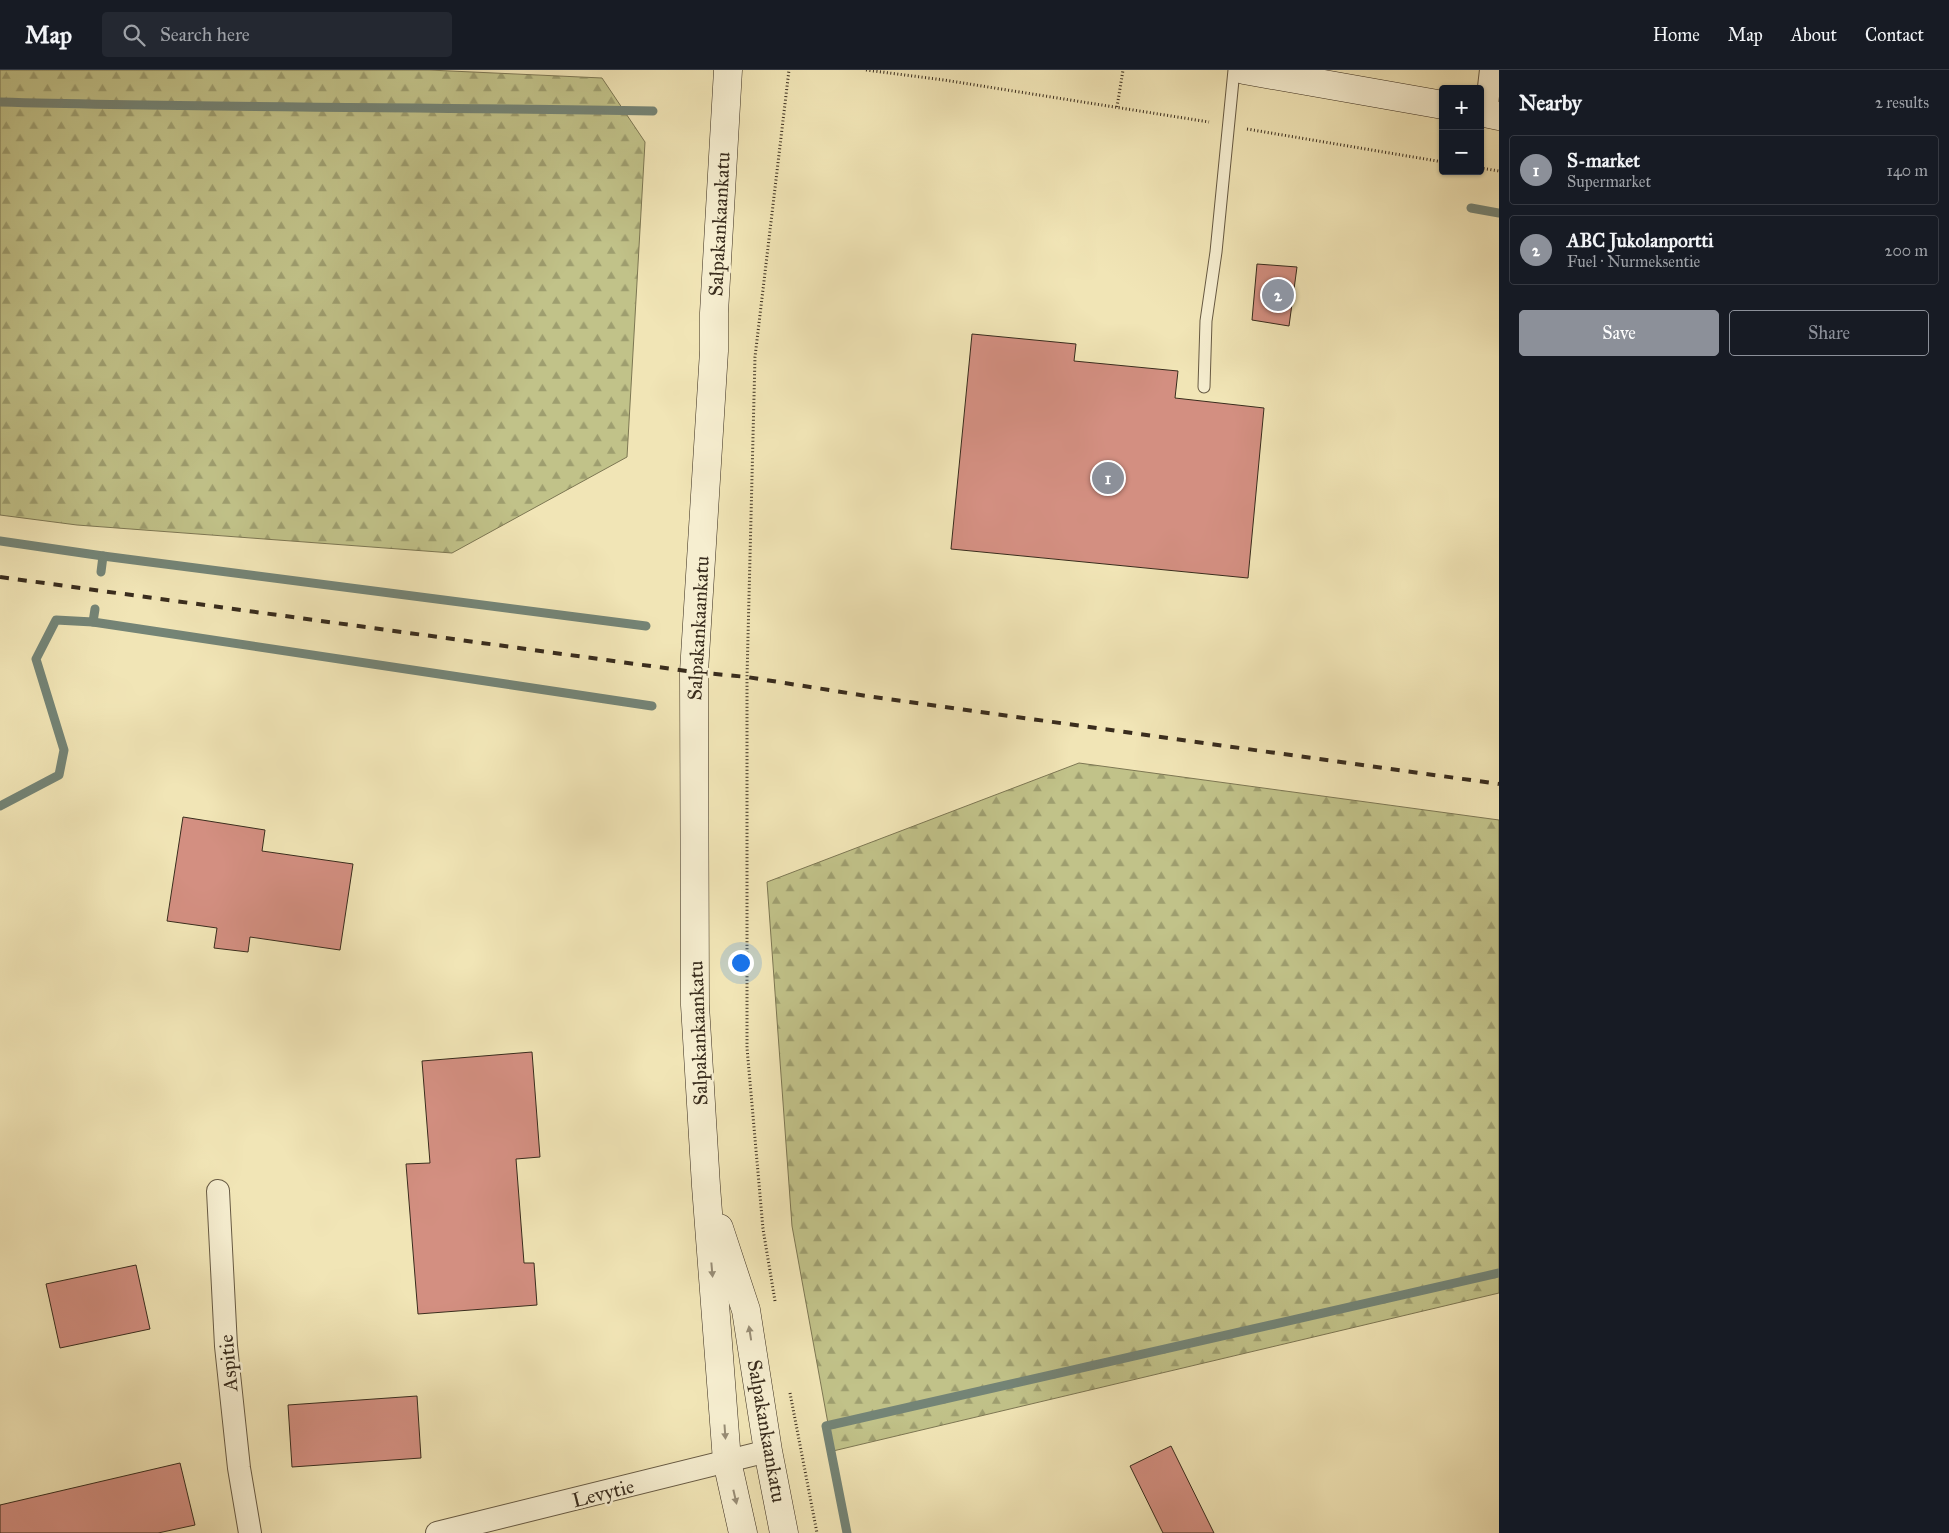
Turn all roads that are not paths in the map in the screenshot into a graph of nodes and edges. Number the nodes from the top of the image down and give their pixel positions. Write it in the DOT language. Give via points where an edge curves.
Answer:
graph roads {
  1 [pos="728,70"];
  2 [pos="1234,70"];
  3 [pos="1244,70"];
  4 [pos="1491,70"];
  5 [pos="1439,104"];
  6 [pos="1488,114"];
  7 [pos="1204,387"];
  8 [pos="706,1186"];
  9 [pos="218,1191"];
  10 [pos="768,1451"];
  11 [pos="727,1462"];
  12 [pos="250,1533"];
  13 [pos="437,1533"];
  14 [pos="743,1533"];
  15 [pos="784,1533"];
  1 -- 8 [label="main road, Salpakankaankatu" via="694,672 695,1005"];
  2 -- 7 [label="lane" via="1206,321"];
  3 -- 5 [label="main road"];
  4 -- 6 [label="street"];
  10 -- 8 [label="main road, Salpakankaankatu, one-way" via="746,1310"];
  8 -- 11 [label="main road, Salpakankaankatu, one-way"];
  9 -- 12 [label="street, Aspitie" via="226,1346 238,1468"];
  10 -- 11 [label="street, Levytie"];
  10 -- 15 [label="main road, Salpakankaankatu"];
  11 -- 13 [label="street, Levytie"];
  11 -- 14 [label="main road, Salpakankaankatu, one-way"];
}
